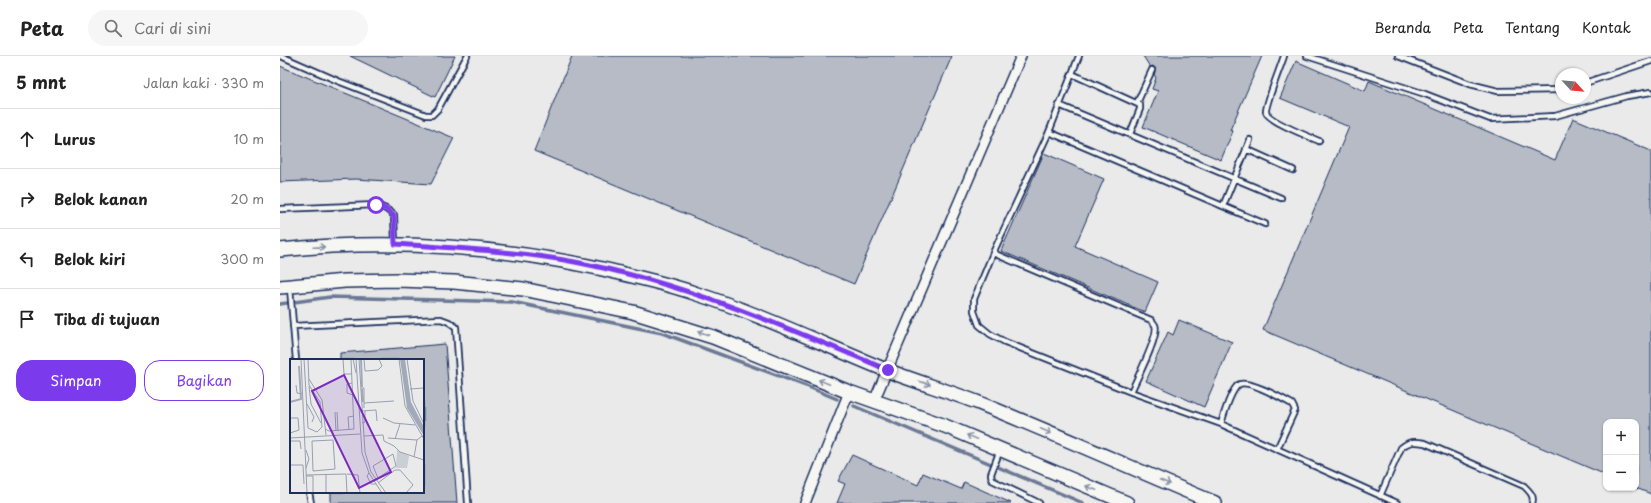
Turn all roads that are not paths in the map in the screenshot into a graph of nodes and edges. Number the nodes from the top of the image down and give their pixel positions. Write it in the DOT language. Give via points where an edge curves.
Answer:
graph roads {
  1 [pos="281,56"];
  2 [pos="467,56"];
  3 [pos="1021,56"];
  4 [pos="1080,56"];
  5 [pos="1284,56"];
  6 [pos="1307,56"];
  7 [pos="1398,56"];
  8 [pos="1651,61"];
  9 [pos="1152,70"];
  10 [pos="1072,74"];
  11 [pos="1591,81"];
  12 [pos="1555,90"];
  13 [pos="1651,92"];
  14 [pos="1137,103"];
  15 [pos="1059,105"];
  16 [pos="1048,132"];
  17 [pos="1130,134"];
  18 [pos="1250,140"];
  19 [pos="1319,141"];
  20 [pos="1246,149"];
  21 [pos="1293,170"];
  22 [pos="1234,178"];
  23 [pos="1280,198"];
  24 [pos="1223,206"];
  25 [pos="280,209"];
  26 [pos="1265,224"];
  27 [pos="395,244"];
  28 [pos="280,250"];
  29 [pos="993,253"];
  30 [pos="287,290"];
  31 [pos="293,326"];
  32 [pos="296,359"];
  33 [pos="888,370"];
  34 [pos="849,392"];
  35 [pos="1131,392"];
  36 [pos="874,401"];
  37 [pos="1221,424"];
  38 [pos="1277,449"];
  39 [pos="998,455"];
  40 [pos="309,493"];
  41 [pos="1380,496"];
  42 [pos="310,503"];
  43 [pos="468,503"];
  44 [pos="805,503"];
  45 [pos="1039,503"];
  46 [pos="1127,503"];
  47 [pos="1215,503"];
  48 [pos="1397,503"];
  49 [pos="1532,503"];
  1 -- 2 [label="lane" via="338,81 426,115 432,115 438,109"];
  3 -- 33 [label="street"];
  4 -- 10 [label="lane"];
  5 -- 19 [label="lane" via="1266,105 1266,112 1276,121"];
  6 -- 13 [label="lane" via="1425,94 1490,119 1555,116"];
  7 -- 12 [label="lane" via="1470,84 1498,91"];
  8 -- 11 [label="lane"];
  9 -- 14 [label="lane"];
  10 -- 14 [label="lane"];
  10 -- 15 [label="lane"];
  14 -- 17 [label="lane" via="1140,109"];
  15 -- 16 [label="lane"];
  15 -- 17 [label="lane"];
  16 -- 24 [label="lane"];
  16 -- 29 [label="lane"];
  17 -- 22 [label="lane"];
  18 -- 20 [label="lane"];
  20 -- 21 [label="lane"];
  20 -- 22 [label="lane"];
  22 -- 23 [label="lane"];
  22 -- 24 [label="lane"];
  24 -- 26 [label="lane"];
  25 -- 27 [label="lane" via="376,205 394,216"];
  28 -- 27 [label="street, one-way"];
  27 -- 33 [label="street" via="488,250 575,262 656,282 742,310"];
  29 -- 35 [label="lane" via="974,299 974,311 979,326 1005,342"];
  29 -- 35 [label="lane" via="1151,320 1156,331"];
  30 -- 31 [label="lane"];
  34 -- 30 [label="street, one-way" via="687,328 634,312 523,289 454,282 398,280 345,281"];
  31 -- 32 [label="lane"];
  31 -- 43 [label="lane" via="441,319 456,327"];
  33 -- 36 [label="street"];
  33 -- 47 [label="street, one-way" via="980,404"];
  34 -- 36 [label="street"];
  34 -- 44 [label="street"];
  35 -- 37 [label="lane"];
  39 -- 36 [label="street, one-way" via="946,426"];
  37 -- 38 [label="lane"];
  37 -- 38 [label="lane" via="1238,384 1244,382 1252,385 1292,404 1295,410"];
  38 -- 41 [label="lane"];
  39 -- 45 [label="lane" via="990,478"];
  46 -- 39 [label="street, one-way"];
  40 -- 42 [label="lane"];
  41 -- 48 [label="lane"];
  41 -- 49 [label="lane" via="1401,448 1407,442 1414,441 1524,486 1531,493"];
}
